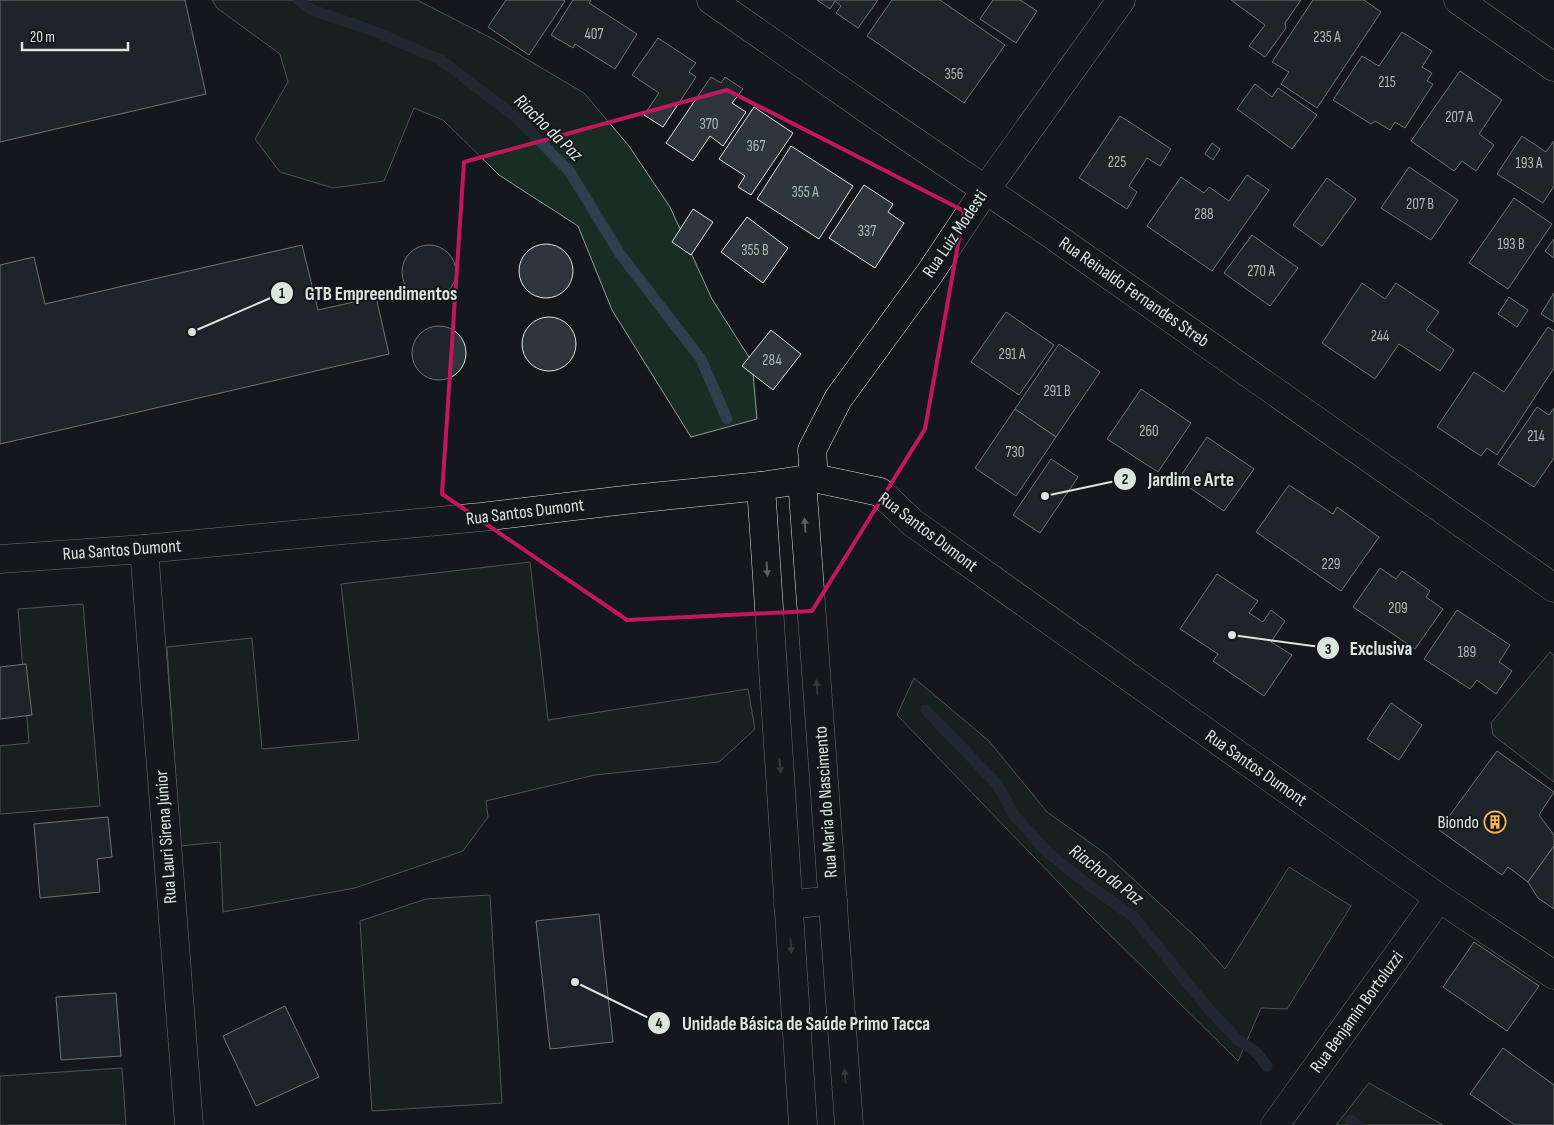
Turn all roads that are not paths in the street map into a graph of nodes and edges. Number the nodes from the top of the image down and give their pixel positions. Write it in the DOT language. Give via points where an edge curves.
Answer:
graph roads {
  1 [pos="711,0"];
  2 [pos="1121,0"];
  3 [pos="1458,0"];
  4 [pos="1554,67"];
  5 [pos="986,189"];
  6 [pos="808,479"];
  7 [pos="761,486"];
  8 [pos="144,549"];
  9 [pos="0,559"];
  10 [pos="1554,588"];
  11 [pos="820,726"];
  12 [pos="777,728"];
  13 [pos="1439,898"];
  14 [pos="833,900"];
  15 [pos="788,904"];
  16 [pos="1554,975"];
  17 [pos="189,1125"];
  18 [pos="803,1125"];
  19 [pos="849,1125"];
  20 [pos="1275,1125"];
  1 -- 5 [label="street, Rua Reinaldo Fernandes Streb"];
  2 -- 5 [label="street, Rua Luiz Modesti"];
  3 -- 4 [label="street"];
  5 -- 6 [label="street, Rua Luiz Modesti" via="930,274 838,399 812,450"];
  5 -- 10 [label="street, Rua Reinaldo Fernandes Streb"];
  6 -- 7 [label="street, Rua Santos Dumont"];
  11 -- 6 [label="street, Rua Maria do Nascimento, one-way"];
  6 -- 13 [label="street, Rua Santos Dumont" via="880,492 913,523"];
  7 -- 8 [label="street, Rua Santos Dumont"];
  7 -- 12 [label="street, one-way"];
  8 -- 9 [label="street, Rua Santos Dumont"];
  8 -- 17 [label="street, Rua Lauri Sirena Júnior"];
  11 -- 12 [label="street"];
  11 -- 14 [label="street, Rua Maria do Nascimento"];
  12 -- 15 [label="street, one-way"];
  13 -- 16 [label="street, Rua Santos Dumont"];
  13 -- 20 [label="street, Rua Benjamin Bortoluzzi"];
  14 -- 15 [label="street"];
  19 -- 14 [label="street, Rua Maria do Nascimento, one-way"];
  15 -- 18 [label="street, one-way"];
}
